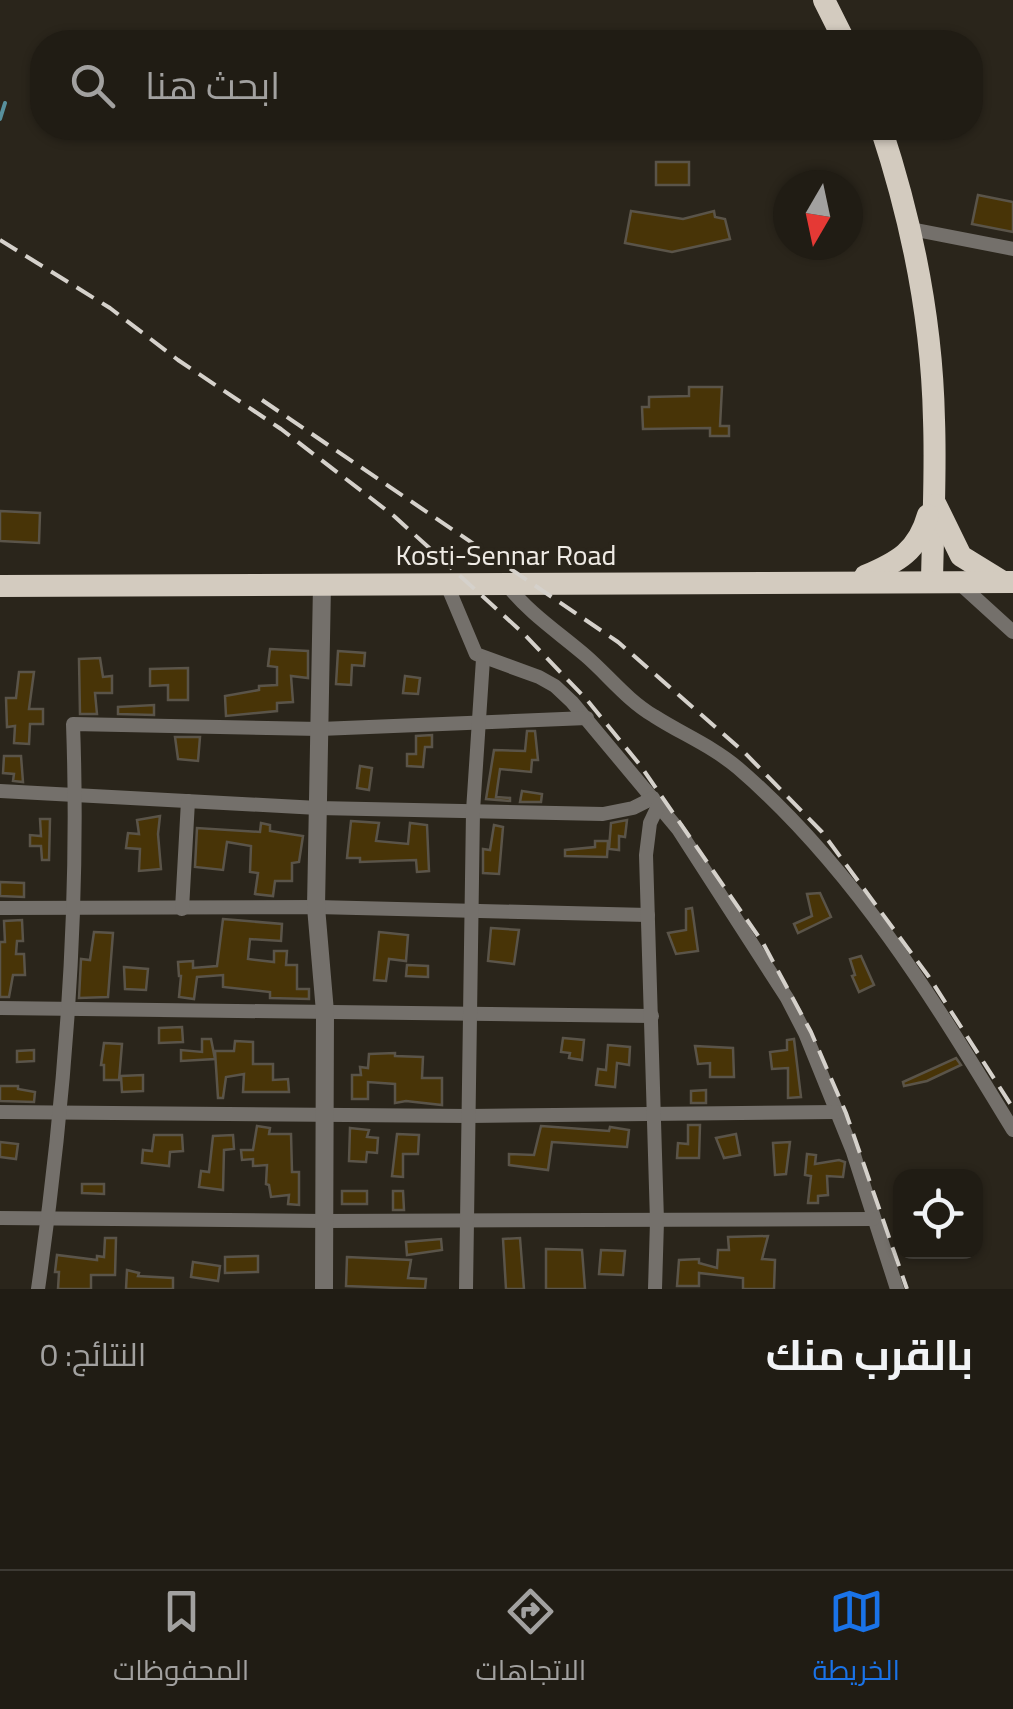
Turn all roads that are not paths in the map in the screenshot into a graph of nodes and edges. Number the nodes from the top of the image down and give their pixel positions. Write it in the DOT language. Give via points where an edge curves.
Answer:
graph roads {
  1 [pos="824,0"];
  2 [pos="838,30"];
  3 [pos="885,140"];
  4 [pos="911,229"];
  5 [pos="1013,248"];
  6 [pos="933,497"];
  7 [pos="932,580"];
  8 [pos="956,581"];
  9 [pos="850,582"];
  10 [pos="1009,582"];
  11 [pos="322,585"];
  12 [pos="448,585"];
  13 [pos="508,585"];
  14 [pos="0,586"];
  15 [pos="1013,632"];
  16 [pos="483,659"];
  17 [pos="587,718"];
  18 [pos="480,723"];
  19 [pos="320,729"];
  20 [pos="0,791"];
  21 [pos="76,795"];
  22 [pos="188,801"];
  23 [pos="656,801"];
  24 [pos="318,808"];
  25 [pos="473,811"];
  26 [pos="316,907"];
  27 [pos="0,908"];
  28 [pos="74,909"];
  29 [pos="182,909"];
  30 [pos="472,912"];
  31 [pos="648,915"];
  32 [pos="0,1008"];
  33 [pos="68,1010"];
  34 [pos="325,1012"];
  35 [pos="470,1016"];
  36 [pos="652,1016"];
  37 [pos="0,1112"];
  38 [pos="836,1112"];
  39 [pos="58,1114"];
  40 [pos="655,1114"];
  41 [pos="325,1115"];
  42 [pos="468,1116"];
  43 [pos="1013,1130"];
  44 [pos="0,1218"];
  45 [pos="48,1219"];
  46 [pos="873,1219"];
  47 [pos="324,1221"];
  48 [pos="465,1221"];
  49 [pos="657,1222"];
  50 [pos="38,1289"];
  51 [pos="324,1289"];
  52 [pos="466,1289"];
  53 [pos="655,1289"];
  54 [pos="897,1289"];
  1 -- 2 [label="highway"];
  3 -- 4 [label="highway"];
  4 -- 5 [label="street"];
  4 -- 6 [label="highway" via="930,351"];
  6 -- 7 [label="highway"];
  6 -- 9 [label="highway" via="914,548"];
  6 -- 10 [label="highway" via="961,556"];
  7 -- 8 [label="highway, Kosti-Sennar Road"];
  7 -- 9 [label="highway, Kosti-Sennar Road"];
  8 -- 10 [label="highway, Kosti-Sennar Road"];
  8 -- 15 [label="street"];
  9 -- 13 [label="highway, Kosti-Sennar Road"];
  11 -- 12 [label="highway, Kosti-Sennar Road"];
  11 -- 14 [label="highway, Kosti-Sennar Road"];
  11 -- 19 [label="street"];
  12 -- 13 [label="highway, Kosti-Sennar Road"];
  12 -- 16 [label="street" via="472,649"];
  13 -- 43 [label="street" via="528,611 620,691 714,749 792,821 865,904"];
  16 -- 17 [label="street" via="555,686"];
  16 -- 18 [label="street"];
  17 -- 18 [label="street"];
  17 -- 23 [label="street"];
  18 -- 19 [label="street"];
  18 -- 25 [label="street"];
  19 -- 21 [label="street" via="73,724"];
  19 -- 24 [label="street"];
  20 -- 21 [label="street"];
  21 -- 22 [label="street"];
  21 -- 28 [label="street"];
  22 -- 24 [label="street"];
  22 -- 29 [label="street"];
  23 -- 25 [label="street" via="603,814"];
  23 -- 31 [label="street" via="647,840"];
  23 -- 38 [label="street" via="786,998"];
  24 -- 25 [label="street"];
  24 -- 26 [label="street"];
  25 -- 30 [label="street"];
  26 -- 29 [label="street"];
  26 -- 30 [label="street"];
  26 -- 34 [label="street"];
  27 -- 28 [label="street"];
  28 -- 29 [label="street"];
  28 -- 33 [label="street"];
  30 -- 31 [label="street"];
  30 -- 35 [label="street"];
  31 -- 36 [label="street"];
  32 -- 33 [label="street"];
  33 -- 34 [label="street"];
  33 -- 39 [label="street"];
  34 -- 35 [label="street"];
  34 -- 41 [label="street"];
  35 -- 36 [label="street"];
  35 -- 42 [label="street"];
  36 -- 40 [label="street"];
  37 -- 39 [label="street"];
  38 -- 40 [label="street"];
  38 -- 46 [label="street"];
  39 -- 41 [label="street"];
  39 -- 45 [label="street"];
  40 -- 42 [label="street"];
  40 -- 49 [label="street"];
  41 -- 42 [label="street"];
  41 -- 47 [label="street"];
  42 -- 48 [label="street"];
  44 -- 45 [label="street"];
  45 -- 47 [label="street"];
  45 -- 50 [label="street"];
  46 -- 49 [label="street"];
  46 -- 54 [label="street"];
  47 -- 48 [label="street"];
  47 -- 51 [label="street"];
  48 -- 49 [label="street"];
  48 -- 52 [label="street"];
  49 -- 53 [label="street"];
}
